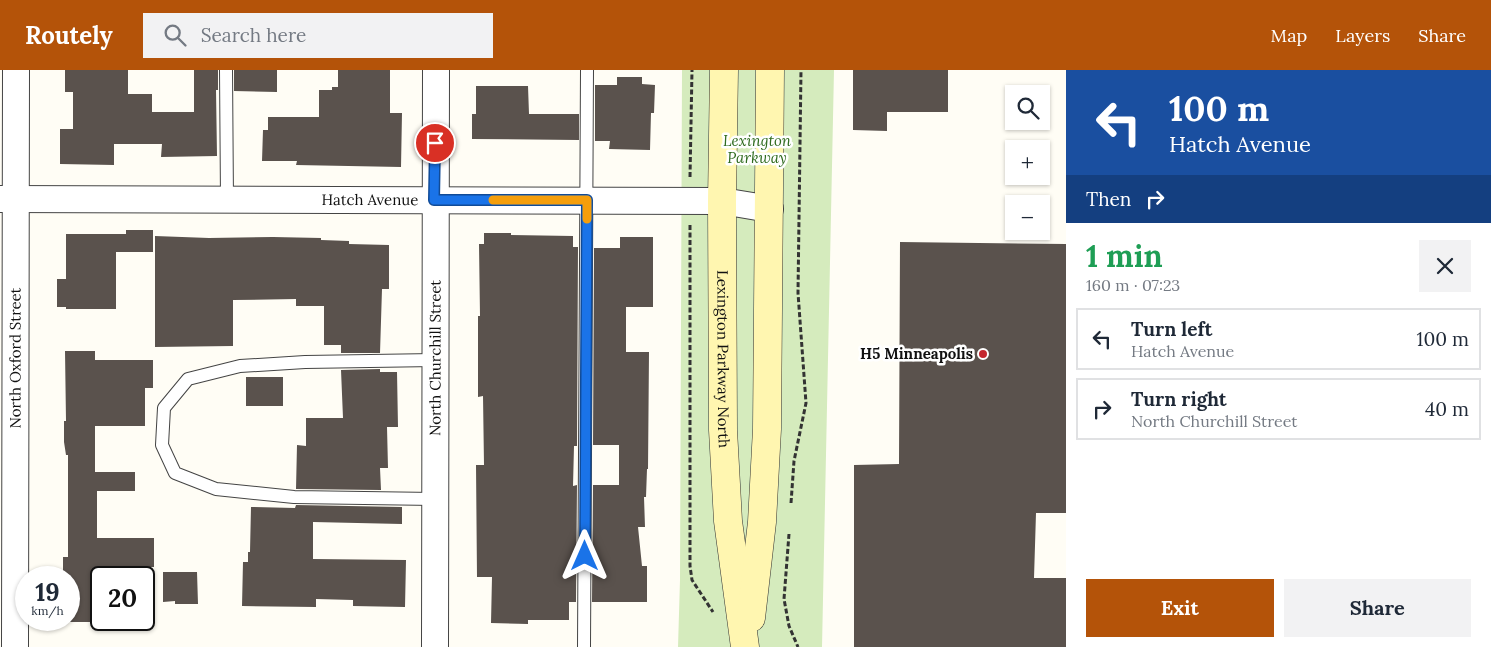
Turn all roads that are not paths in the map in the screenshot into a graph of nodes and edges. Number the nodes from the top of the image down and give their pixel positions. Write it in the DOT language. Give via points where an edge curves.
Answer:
graph roads {
  1 [pos="16,70"];
  2 [pos="226,70"];
  3 [pos="436,70"];
  4 [pos="587,70"];
  5 [pos="724,70"];
  6 [pos="770,70"];
  7 [pos="8,199"];
  8 [pos="227,200"];
  9 [pos="434,200"];
  10 [pos="587,200"];
  11 [pos="722,201"];
  12 [pos="770,209"];
  13 [pos="435,360"];
  14 [pos="434,499"];
  15 [pos="15,647"];
  16 [pos="435,647"];
  17 [pos="584,647"];
  18 [pos="746,647"];
  1 -- 7 [label="street, North Oxford Street"];
  2 -- 8 [label="lane"];
  3 -- 9 [label="street, North Churchill Street"];
  4 -- 10 [label="lane"];
  5 -- 11 [label="main road, Lexington Parkway North"];
  6 -- 12 [label="main road, Lexington Parkway North"];
  7 -- 8 [label="street, Hatch Avenue"];
  7 -- 15 [label="street, North Oxford Street"];
  8 -- 9 [label="street, Hatch Avenue"];
  9 -- 10 [label="street, Hatch Avenue"];
  9 -- 13 [label="street, North Churchill Street"];
  10 -- 11 [label="street, Hatch Avenue"];
  10 -- 17 [label="lane"];
  11 -- 12 [label="street, Hatch Avenue"];
  11 -- 18 [label="main road, Lexington Parkway North" via="724,457 728,522"];
  12 -- 18 [label="main road, Lexington Parkway North" via="767,429 762,522"];
  13 -- 14 [label="street, North Churchill Street"];
  13 -- 14 [label="lane" via="240,366 188,380 164,408 162,445 175,474 216,489 294,498"];
  14 -- 16 [label="street, North Churchill Street"];
}
